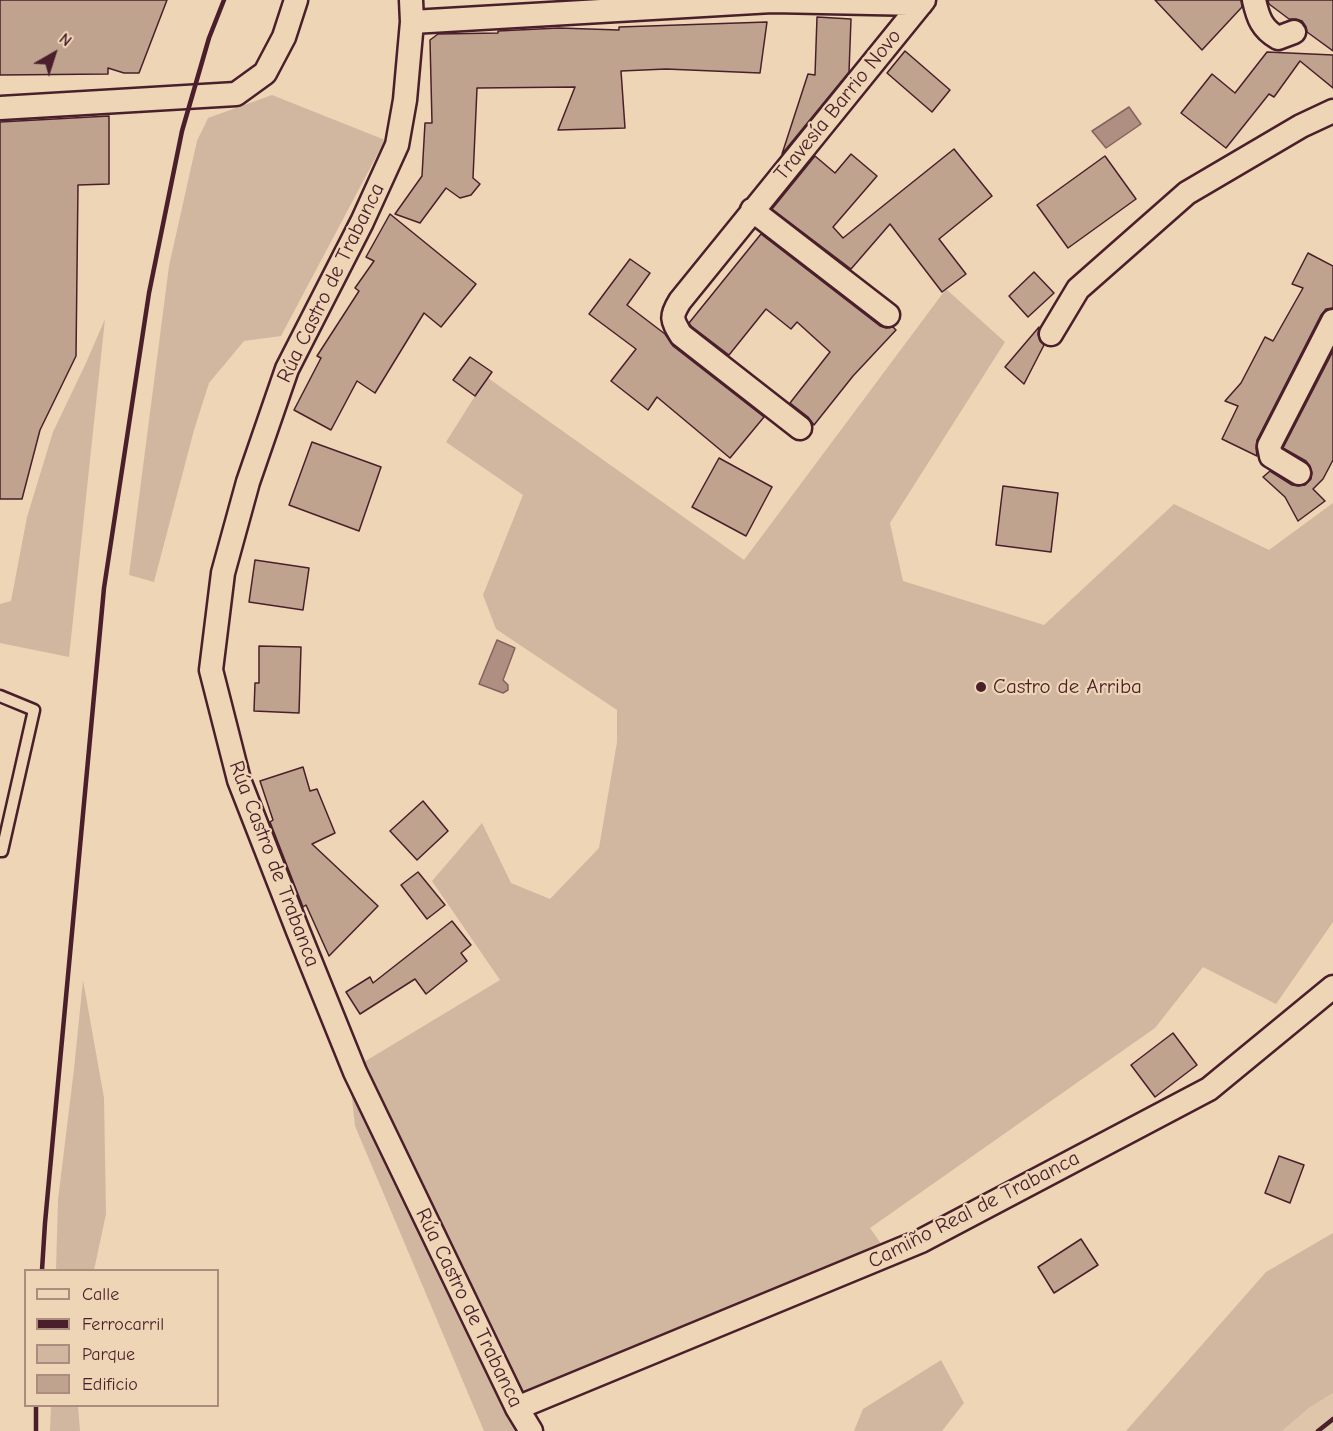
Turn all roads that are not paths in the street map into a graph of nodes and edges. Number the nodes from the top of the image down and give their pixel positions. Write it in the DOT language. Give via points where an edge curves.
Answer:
graph roads {
  1 [pos="296,0"];
  2 [pos="411,0"];
  3 [pos="1254,0"];
  4 [pos="772,1"];
  5 [pos="923,2"];
  6 [pos="597,6"];
  7 [pos="412,22"];
  8 [pos="1294,32"];
  9 [pos="0,108"];
  10 [pos="1333,111"];
  11 [pos="752,210"];
  12 [pos="888,315"];
  13 [pos="1333,321"];
  14 [pos="1051,334"];
  15 [pos="800,428"];
  16 [pos="1299,473"];
  17 [pos="0,696"];
  18 [pos="0,851"];
  19 [pos="1333,987"];
  20 [pos="517,1408"];
  21 [pos="531,1431"];
  1 -- 9 [label="street" via="284,37 265,73 236,94"];
  2 -- 7 [label="street, Rúa Castro de Trabanca"];
  3 -- 8 [label="street" via="1257,16 1268,32 1278,38"];
  4 -- 5 [label="street"];
  4 -- 6 [label="street"];
  5 -- 11 [label="street, Travesía Barrio Novo"];
  6 -- 7 [label="street"];
  7 -- 20 [label="street, Rúa Castro de Trabanca" via="397,145 287,369 248,482 223,573 211,670 239,780 355,1072"];
  10 -- 14 [label="street" via="1186,193 1078,290"];
  11 -- 12 [label="street"];
  11 -- 15 [label="street, Travesía Barrio Novo" via="680,301 673,313 673,323 681,335"];
  13 -- 16 [label="street" via="1269,446 1271,456"];
  17 -- 18 [label="lane" via="33,710"];
  19 -- 20 [label="street, Camiño Real de Trabanca" via="1209,1089 921,1241"];
  20 -- 21 [label="street, Rúa Castro de Trabanca"];
}
